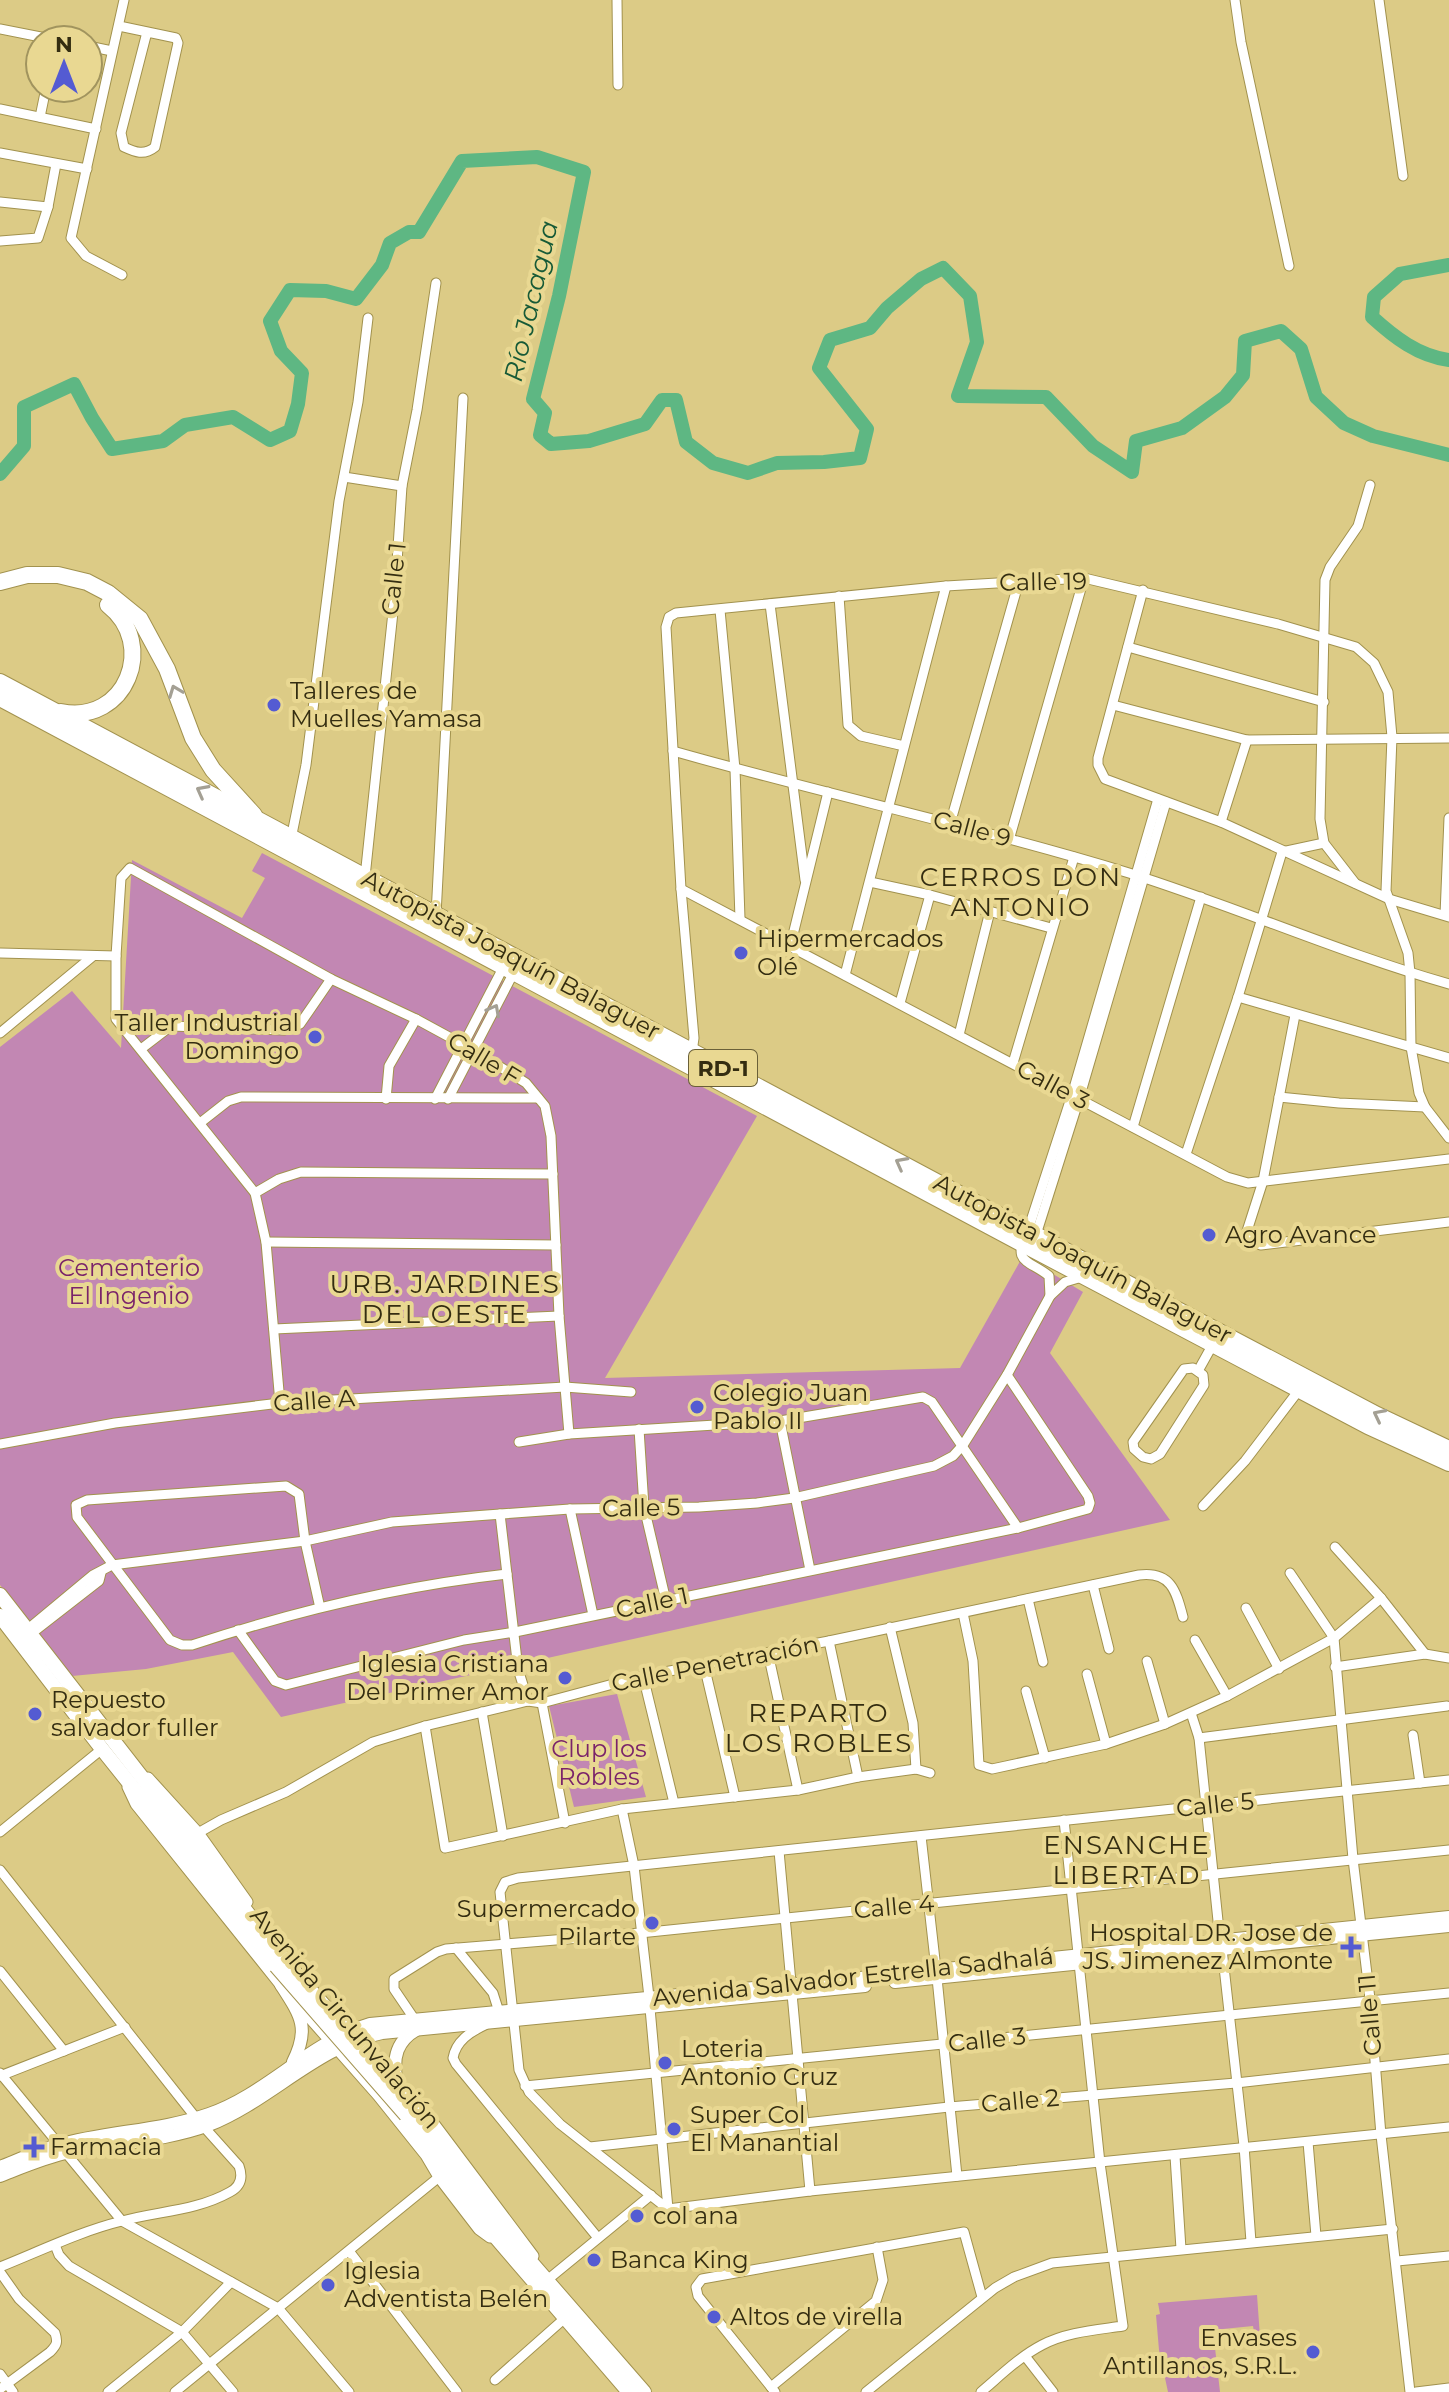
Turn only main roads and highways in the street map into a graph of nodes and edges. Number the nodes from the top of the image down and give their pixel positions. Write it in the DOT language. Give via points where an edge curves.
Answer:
graph roads {
  1 [pos="0,582"];
  2 [pos="0,594"];
  3 [pos="0,682"];
  4 [pos="0,698"];
  5 [pos="0,710"];
  6 [pos="53,710"];
  7 [pos="72,738"];
  8 [pos="264,824"];
  9 [pos="1029,1239"];
  10 [pos="1042,1271"];
  11 [pos="1077,1272"];
  12 [pos="1449,1449"];
  13 [pos="1449,1463"];
  14 [pos="0,1595"];
  15 [pos="0,1616"];
  16 [pos="127,1771"];
  17 [pos="1449,1917"];
  18 [pos="1449,1926"];
  19 [pos="1361,1931"];
  20 [pos="281,1985"];
  21 [pos="508,2015"];
  22 [pos="415,2025"];
  23 [pos="333,2044"];
  24 [pos="293,2062"];
  25 [pos="396,2078"];
  26 [pos="411,2112"];
  27 [pos="200,2122"];
  28 [pos="61,2149"];
  29 [pos="0,2167"];
  30 [pos="0,2176"];
  31 [pos="629,2392"];
  32 [pos="644,2392"];
  8 -- 1 [label="highway, one-way" via="200,749 140,619 87,582 58,575"];
  2 -- 6 [label="highway" via="26,586 71,587 111,607 125,624 133,663 117,696 87,713"];
  3 -- 6 [label="highway, Autopista Joaquín Balaguer / RD-1"];
  4 -- 7 [label="highway, Autopista Joaquín Balaguer / RD-1"];
  5 -- 7 [label="highway"];
  8 -- 6 [label="highway, Autopista Joaquín Balaguer / RD-1, one-way"];
  7 -- 9 [label="highway, Autopista Joaquín Balaguer / RD-1"];
  9 -- 8 [label="highway, Autopista Joaquín Balaguer / RD-1, one-way"];
  9 -- 11 [label="highway, Autopista Joaquín Balaguer / RD-1"];
  12 -- 9 [label="highway, Autopista Joaquín Balaguer / RD-1, one-way"];
  10 -- 11 [label="highway"];
  11 -- 13 [label="highway, Autopista Joaquín Balaguer / RD-1" via="1368,1426"];
  14 -- 16 [label="main road, Avenida Circunvalación"];
  15 -- 16 [label="main road, Avenida Circunvalación" via="102,1749"];
  16 -- 26 [label="main road, Avenida Circunvalación, bridge" via="280,1963"];
  17 -- 19 [label="main road, Avenida Salvador Estrella Sadhalá"];
  18 -- 19 [label="main road, Avenida Salvador Estrella Sadhalá"];
  19 -- 21 [label="main road, Avenida Salvador Estrella Sadhalá"];
  20 -- 24 [label="main road" via="303,2028"];
  21 -- 22 [label="main road, Avenida Salvador Estrella Sadhalá"];
  21 -- 22 [label="main road, Avenida Salvador Estrella Sadhalá" via="488,2023"];
  22 -- 23 [label="main road, Avenida Salvador Estrella Sadhalá" via="370,2024"];
  22 -- 25 [label="main road" via="396,2052"];
  23 -- 24 [label="main road"];
  23 -- 27 [label="main road" via="243,2109"];
  24 -- 27 [label="main road"];
  26 -- 31 [label="main road, Avenida Circunvalación" via="502,2245"];
  26 -- 32 [label="main road, Avenida Circunvalación" via="495,2221"];
  27 -- 28 [label="main road"];
  28 -- 29 [label="main road"];
  28 -- 30 [label="main road"];
}
